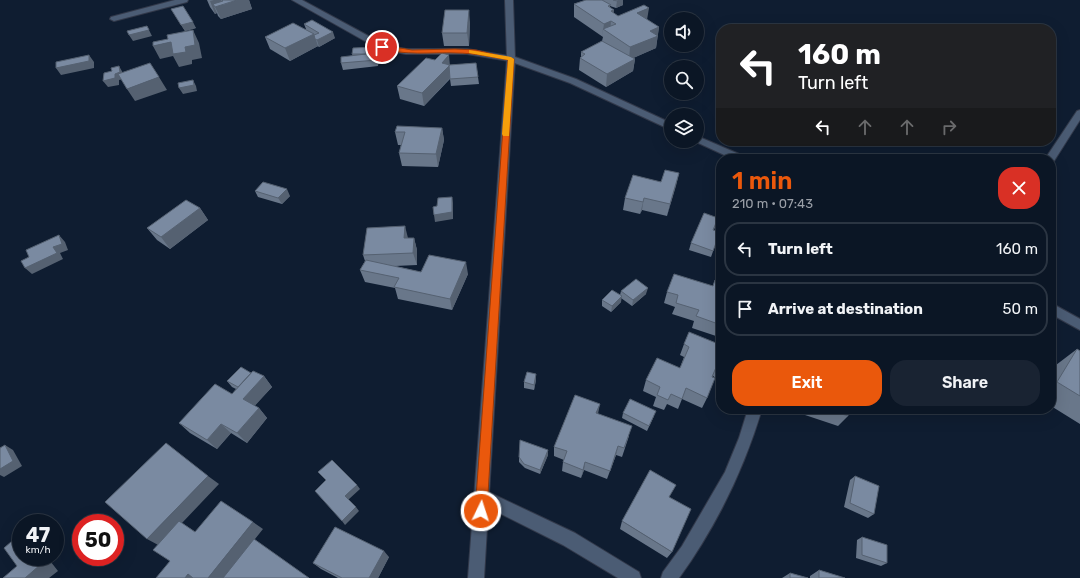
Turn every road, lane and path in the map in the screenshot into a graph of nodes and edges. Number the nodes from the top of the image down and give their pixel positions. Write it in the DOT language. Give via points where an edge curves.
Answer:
graph roads {
  1 [pos="184,0"];
  2 [pos="296,0"];
  3 [pos="509,0"];
  4 [pos="114,19"];
  5 [pos="511,59"];
  6 [pos="1080,113"];
  7 [pos="664,124"];
  8 [pos="704,142"];
  9 [pos="731,154"];
  10 [pos="1053,154"];
  11 [pos="1056,311"];
  12 [pos="1080,325"];
  13 [pos="753,414"];
  14 [pos="482,497"];
  15 [pos="476,578"];
  16 [pos="633,578"];
  17 [pos="669,578"];
  1 -- 4 [label="street"];
  2 -- 5 [label="street" via="374,43 392,50 468,51"];
  3 -- 5 [label="street"];
  5 -- 7 [label="street" via="560,76"];
  5 -- 14 [label="street"];
  6 -- 10 [label="street"];
  8 -- 9 [label="street"];
  11 -- 12 [label="street"];
  13 -- 17 [label="street" via="730,477 699,533"];
  14 -- 15 [label="street"];
  14 -- 16 [label="street" via="569,539"];
}
